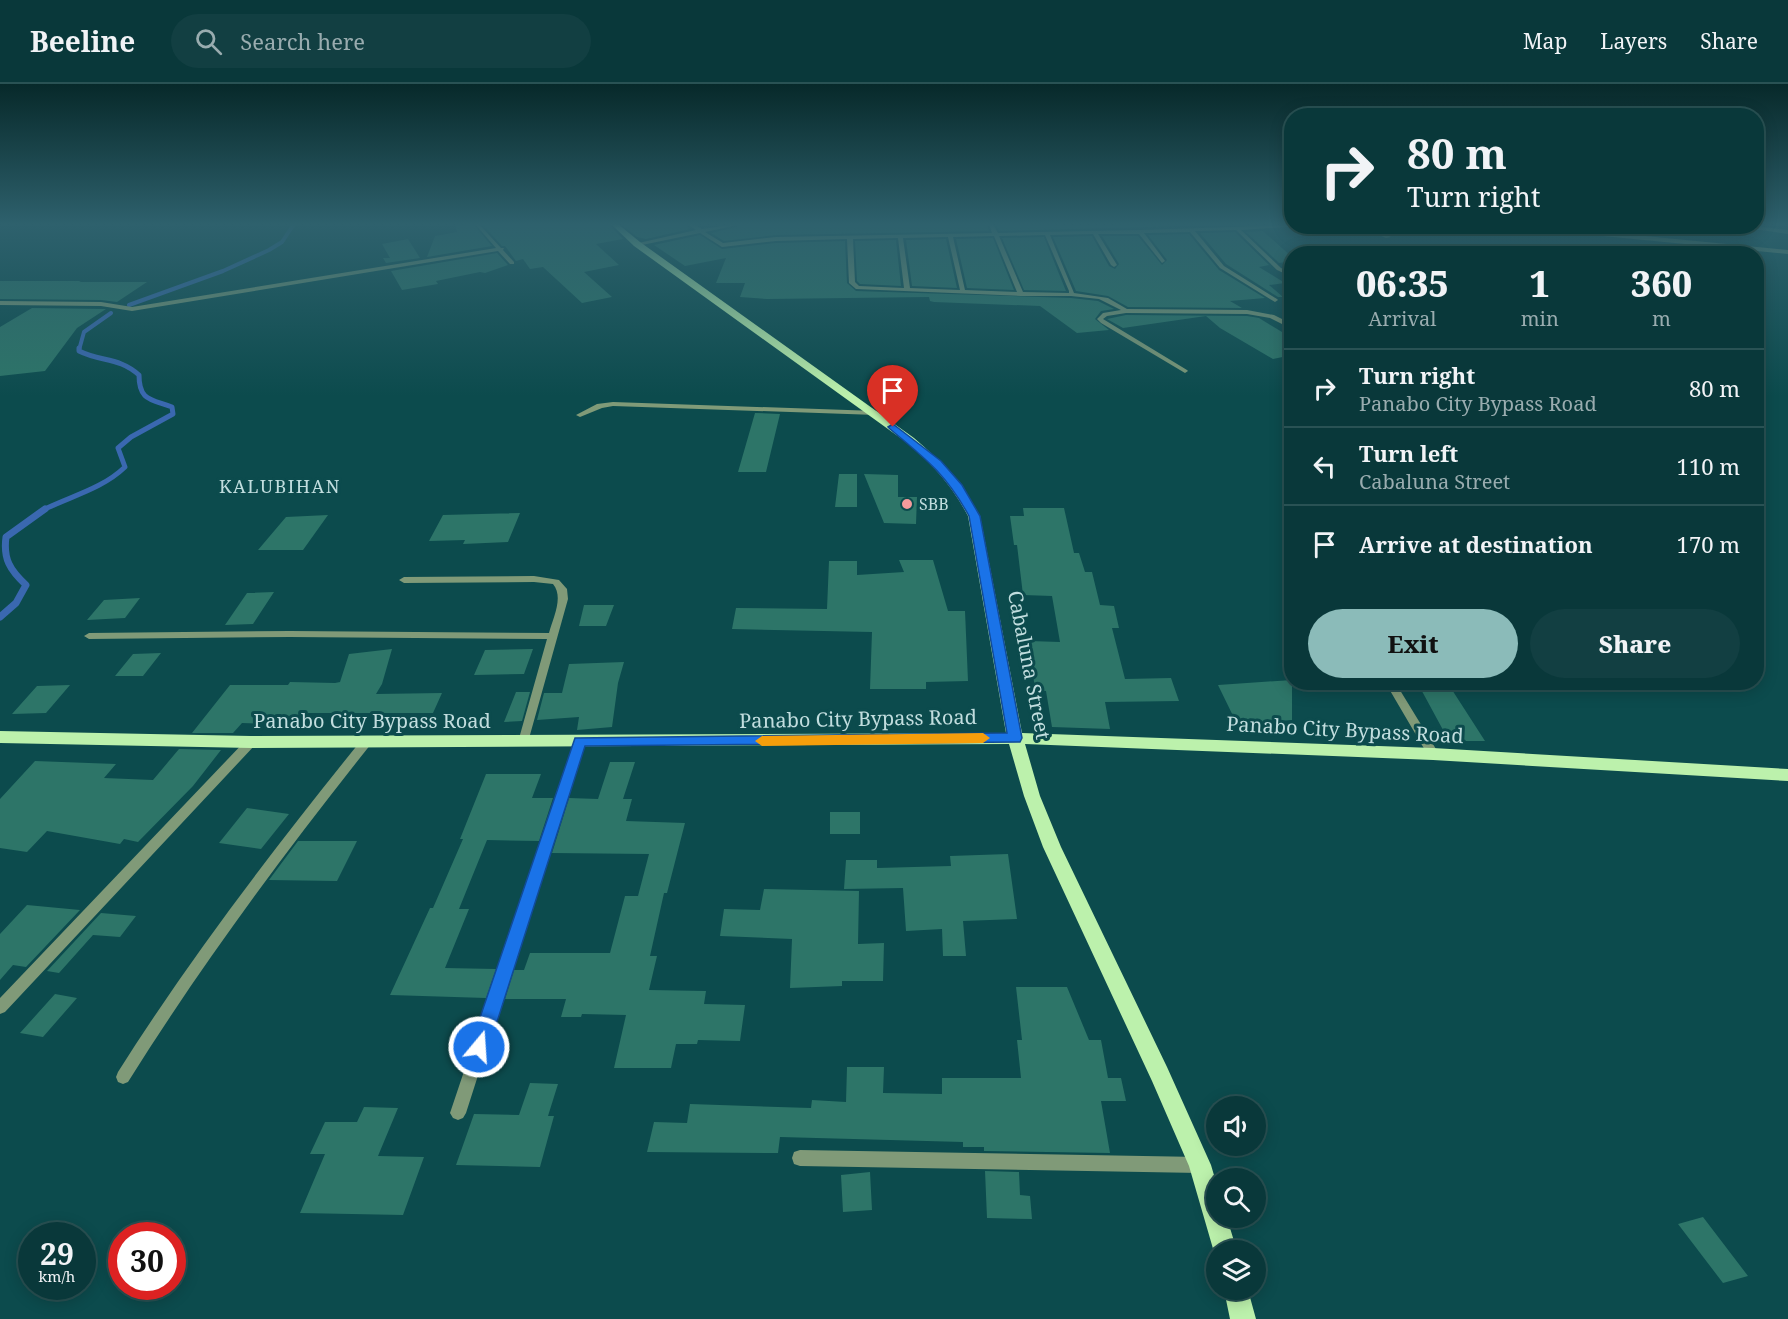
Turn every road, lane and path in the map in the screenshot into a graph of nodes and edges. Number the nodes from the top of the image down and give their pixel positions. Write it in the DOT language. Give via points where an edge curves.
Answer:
graph roads {
  1 [pos="302,282"];
  2 [pos="690,282"];
  3 [pos="852,282"];
  4 [pos="906,282"];
  5 [pos="961,282"];
  6 [pos="1016,282"];
  7 [pos="1068,282"];
  8 [pos="1246,282"];
  9 [pos="907,290"];
  10 [pos="963,292"];
  11 [pos="1072,292"];
  12 [pos="1021,294"];
  13 [pos="1275,300"];
  14 [pos="0,303"];
  15 [pos="1126,310"];
  16 [pos="1284,323"];
  17 [pos="1185,371"];
  18 [pos="876,413"];
  19 [pos="580,415"];
  20 [pos="404,580"];
  21 [pos="90,636"];
  22 [pos="552,636"];
  23 [pos="1395,690"];
  24 [pos="0,737"];
  25 [pos="1015,738"];
  26 [pos="367,741"];
  27 [pos="580,741"];
  28 [pos="252,742"];
  29 [pos="523,742"];
  30 [pos="1433,754"];
  31 [pos="1788,775"];
  32 [pos="0,1008"];
  33 [pos="123,1077"];
  34 [pos="458,1113"];
  35 [pos="800,1158"];
  36 [pos="1200,1165"];
  37 [pos="1222,1240"];
  38 [pos="1238,1300"];
  39 [pos="1243,1319"];
  1 -- 14 [label="street" via="140,308"];
  2 -- 18 [label="main road, Cabaluna Street"];
  3 -- 9 [label="street" via="858,288"];
  4 -- 9 [label="street"];
  5 -- 10 [label="street"];
  6 -- 12 [label="street"];
  7 -- 11 [label="street"];
  8 -- 13 [label="street"];
  9 -- 10 [label="street"];
  10 -- 12 [label="street"];
  11 -- 12 [label="street"];
  11 -- 15 [label="street" via="1110,299"];
  15 -- 16 [label="street" via="1260,313"];
  15 -- 17 [label="street" via="1100,318"];
  18 -- 19 [label="street" via="613,404"];
  18 -- 25 [label="main road, Cabaluna Street" via="937,463 958,487 974,516"];
  20 -- 22 [label="street" via="556,582 563,599"];
  21 -- 22 [label="street"];
  22 -- 29 [label="street"];
  23 -- 30 [label="street"];
  24 -- 28 [label="main road, Panabo City Bypass Road"];
  25 -- 27 [label="main road, Panabo City Bypass Road"];
  25 -- 30 [label="main road, Panabo City Bypass Road"];
  25 -- 36 [label="main road, Cabaluna Street" via="1052,847"];
  26 -- 28 [label="main road, Panabo City Bypass Road"];
  26 -- 29 [label="main road, Panabo City Bypass Road"];
  26 -- 33 [label="street" via="218,934 161,1014"];
  27 -- 29 [label="main road, Panabo City Bypass Road"];
  27 -- 34 [label="street"];
  28 -- 32 [label="street"];
  30 -- 31 [label="main road, Panabo City Bypass Road"];
  35 -- 36 [label="street"];
  36 -- 37 [label="main road, Cabaluna Street"];
  38 -- 39 [label="main road"];
}
